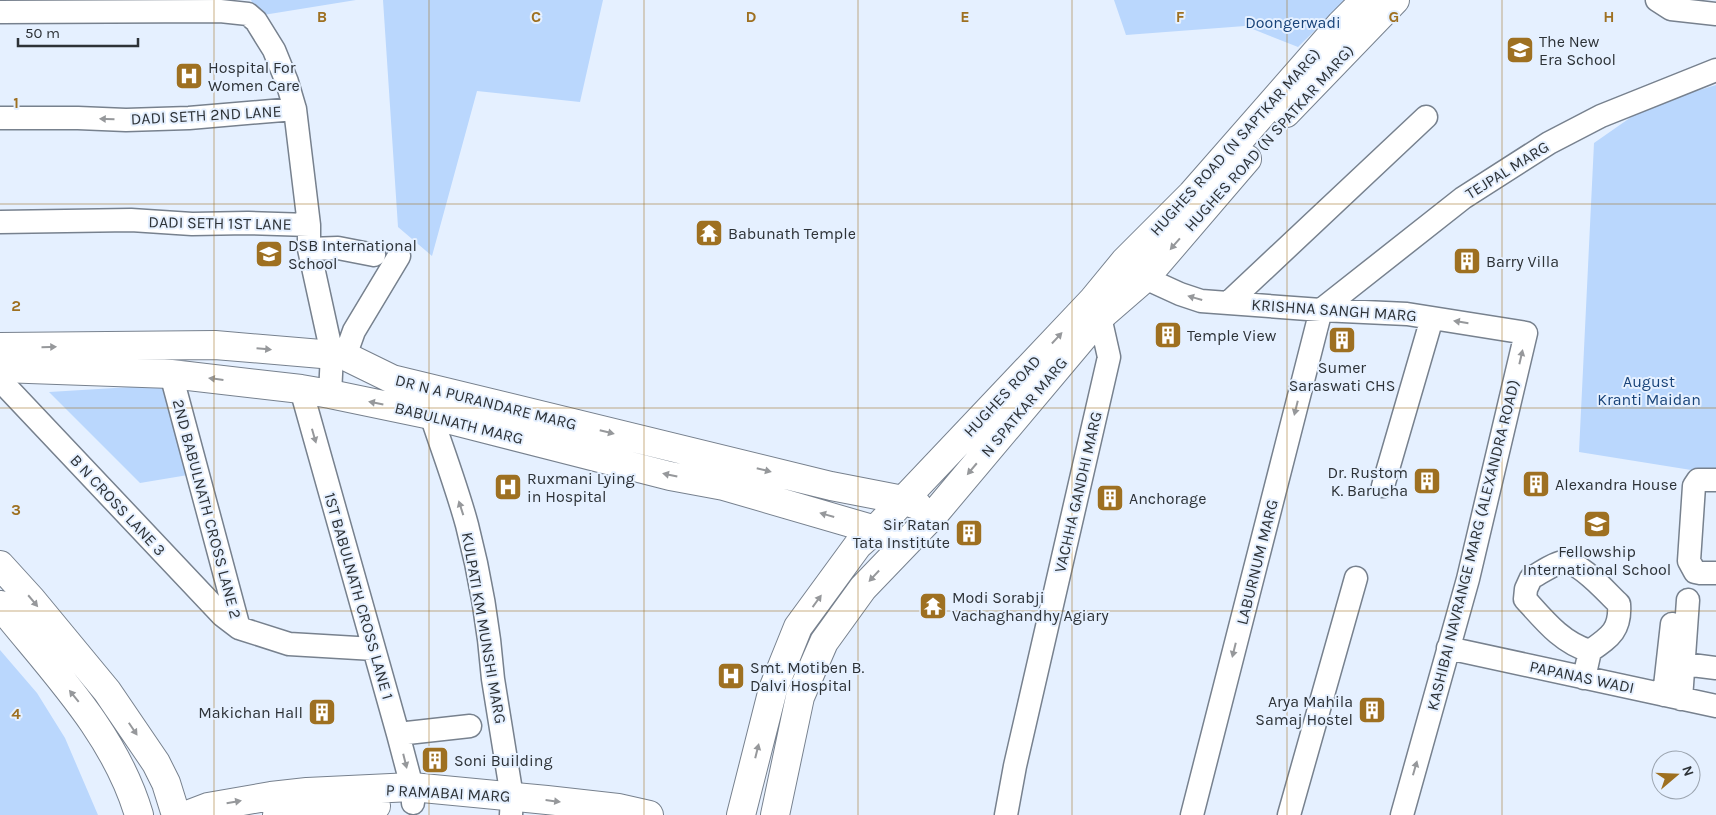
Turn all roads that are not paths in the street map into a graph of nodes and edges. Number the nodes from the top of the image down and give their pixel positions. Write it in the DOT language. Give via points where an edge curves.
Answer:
graph roads {
  1 [pos="1365,0"];
  2 [pos="1395,0"];
  3 [pos="1657,0"];
  4 [pos="0,12"];
  5 [pos="1716,14"];
  6 [pos="1716,70"];
  7 [pos="295,109"];
  8 [pos="0,118"];
  9 [pos="1426,118"];
  10 [pos="0,222"];
  11 [pos="309,225"];
  12 [pos="309,249"];
  13 [pos="374,255"];
  14 [pos="399,256"];
  15 [pos="1135,270"];
  16 [pos="1228,303"];
  17 [pos="1321,310"];
  18 [pos="1100,317"];
  19 [pos="1432,318"];
  20 [pos="1526,333"];
  21 [pos="0,347"];
  22 [pos="338,355"];
  23 [pos="0,368"];
  24 [pos="171,374"];
  25 [pos="0,380"];
  26 [pos="301,389"];
  27 [pos="330,394"];
  28 [pos="431,415"];
  29 [pos="1716,480"];
  30 [pos="1383,486"];
  31 [pos="903,500"];
  32 [pos="936,512"];
  33 [pos="876,529"];
  34 [pos="907,541"];
  35 [pos="0,565"];
  36 [pos="1716,573"];
  37 [pos="1356,578"];
  38 [pos="0,605"];
  39 [pos="239,628"];
  40 [pos="1448,648"];
  41 [pos="374,649"];
  42 [pos="1590,651"];
  43 [pos="1684,664"];
  44 [pos="1716,668"];
  45 [pos="1584,678"];
  46 [pos="1673,697"];
  47 [pos="1716,706"];
  48 [pos="470,726"];
  49 [pos="398,734"];
  50 [pos="749,784"];
  51 [pos="412,795"];
  52 [pos="777,802"];
  53 [pos="274,809"];
  54 [pos="517,810"];
  55 [pos="618,812"];
  56 [pos="138,815"];
  57 [pos="176,815"];
  58 [pos="187,815"];
  59 [pos="649,815"];
  60 [pos="741,815"];
  61 [pos="1006,815"];
  62 [pos="1192,815"];
  63 [pos="1289,815"];
  64 [pos="1402,815"];
  1 -- 15 [label="main road, HUGHES ROAD (N SAPTKAR MARG)" via="1192,194"];
  2 -- 15 [label="main road, HUGHES ROAD (N SPATKAR MARG), one-way"];
  3 -- 5 [label="street" via="1672,9"];
  4 -- 7 [label="street" via="220,11 248,14 274,50"];
  6 -- 17 [label="street, TEJPAL MARG" via="1601,116 1550,143 1463,198"];
  7 -- 8 [label="street, DADI SETH 2ND LANE, one-way" via="126,120"];
  7 -- 11 [label="street, DADI SETH 2ND LANE"];
  9 -- 16 [label="street"];
  10 -- 11 [label="street, DADI SETH 1ST LANE" via="132,220"];
  11 -- 12 [label="street, DADI SETH 1ST LANE"];
  12 -- 13 [label="street" via="338,248"];
  12 -- 22 [label="street, DADI SETH 1ST LANE"];
  14 -- 22 [label="street"];
  16 -- 15 [label="street, KRISHNA SANGH MARG, one-way" via="1201,301 1180,294"];
  15 -- 18 [label="main road, N SPATKAR MARG"];
  31 -- 15 [label="main road, HUGHES ROAD, one-way" via="1093,300"];
  16 -- 17 [label="street, KRISHNA SANGH MARG"];
  17 -- 19 [label="street, KRISHNA SANGH MARG"];
  17 -- 62 [label="street, LABURNUM MARG, one-way"];
  18 -- 32 [label="main road, N SPATKAR MARG, one-way"];
  18 -- 61 [label="street, VACHHA GANDHI MARG" via="1109,357"];
  20 -- 19 [label="street, KRISHNA SANGH MARG, one-way"];
  19 -- 30 [label="street"];
  40 -- 20 [label="street, KASHIBAI NAVRANGE MARG (ALEXANDRA ROAD), one-way" via="1468,579"];
  21 -- 22 [label="main road, DR N A PURANDARE MARG, one-way" via="215,345"];
  22 -- 27 [label="street"];
  22 -- 31 [label="main road, DR N A PURANDARE MARG, one-way" via="392,379 831,486"];
  23 -- 24 [label="main road, BABULNATH MARG"];
  26 -- 24 [label="main road, BABULNATH MARG, one-way"];
  24 -- 39 [label="street, 2ND BABULNATH CROSS LANE 2"];
  25 -- 39 [label="street, B N CROSS LANE 3" via="222,615"];
  26 -- 27 [label="main road, BABULNATH MARG"];
  26 -- 41 [label="street, 1ST BABULNATH CROSS LANE 1, one-way"];
  28 -- 27 [label="main road, BABULNATH MARG, one-way"];
  33 -- 28 [label="main road, BABULNATH MARG, one-way" via="724,486 661,474"];
  54 -- 28 [label="street, KULPATI KM MUNSHI MARG, one-way" via="493,679 478,572 464,514"];
  29 -- 36 [label="street" via="1698,480 1694,486 1689,561 1695,572"];
  31 -- 32 [label="main road, DR N A PURANDARE MARG"];
  31 -- 33 [label="main road, HUGHES ROAD"];
  32 -- 34 [label="main road, N SPATKAR MARG"];
  33 -- 34 [label="main road, BABULNATH MARG"];
  50 -- 33 [label="main road, one-way" via="774,689 798,627 858,546"];
  34 -- 52 [label="main road, N SPATKAR MARG, one-way" via="863,588 824,642 800,696"];
  35 -- 57 [label="main road, one-way" via="107,691 156,763"];
  37 -- 63 [label="street"];
  56 -- 38 [label="main road, one-way" via="112,753 86,712"];
  39 -- 41 [label="street, 2ND BABULNATH CROSS LANE 2" via="289,644"];
  40 -- 45 [label="street, PAPANAS WADI"];
  64 -- 40 [label="street, KASHIBAI NAVRANGE MARG (ALEXANDRA ROAD), one-way"];
  41 -- 49 [label="street, 1ST BABULNATH CROSS LANE 1"];
  42 -- 45 [label="street"];
  43 -- 44 [label="street"];
  43 -- 46 [label="street"];
  43 -- 46 [label="street" via="1681,607"];
  45 -- 46 [label="street, PAPANAS WADI"];
  46 -- 47 [label="street, PAPANAS WADI"];
  48 -- 49 [label="street"];
  49 -- 51 [label="street, 1ST BABULNATH CROSS LANE 1, one-way"];
  50 -- 52 [label="main road"];
  50 -- 60 [label="main road"];
  51 -- 53 [label="main road, P RAMABAI MARG" via="307,792"];
  51 -- 54 [label="main road, P RAMABAI MARG"];
  58 -- 53 [label="main road, P RAMABAI MARG, one-way" via="208,807"];
  54 -- 55 [label="main road, P RAMABAI MARG, one-way"];
  55 -- 59 [label="main road, P RAMABAI MARG"];
}
